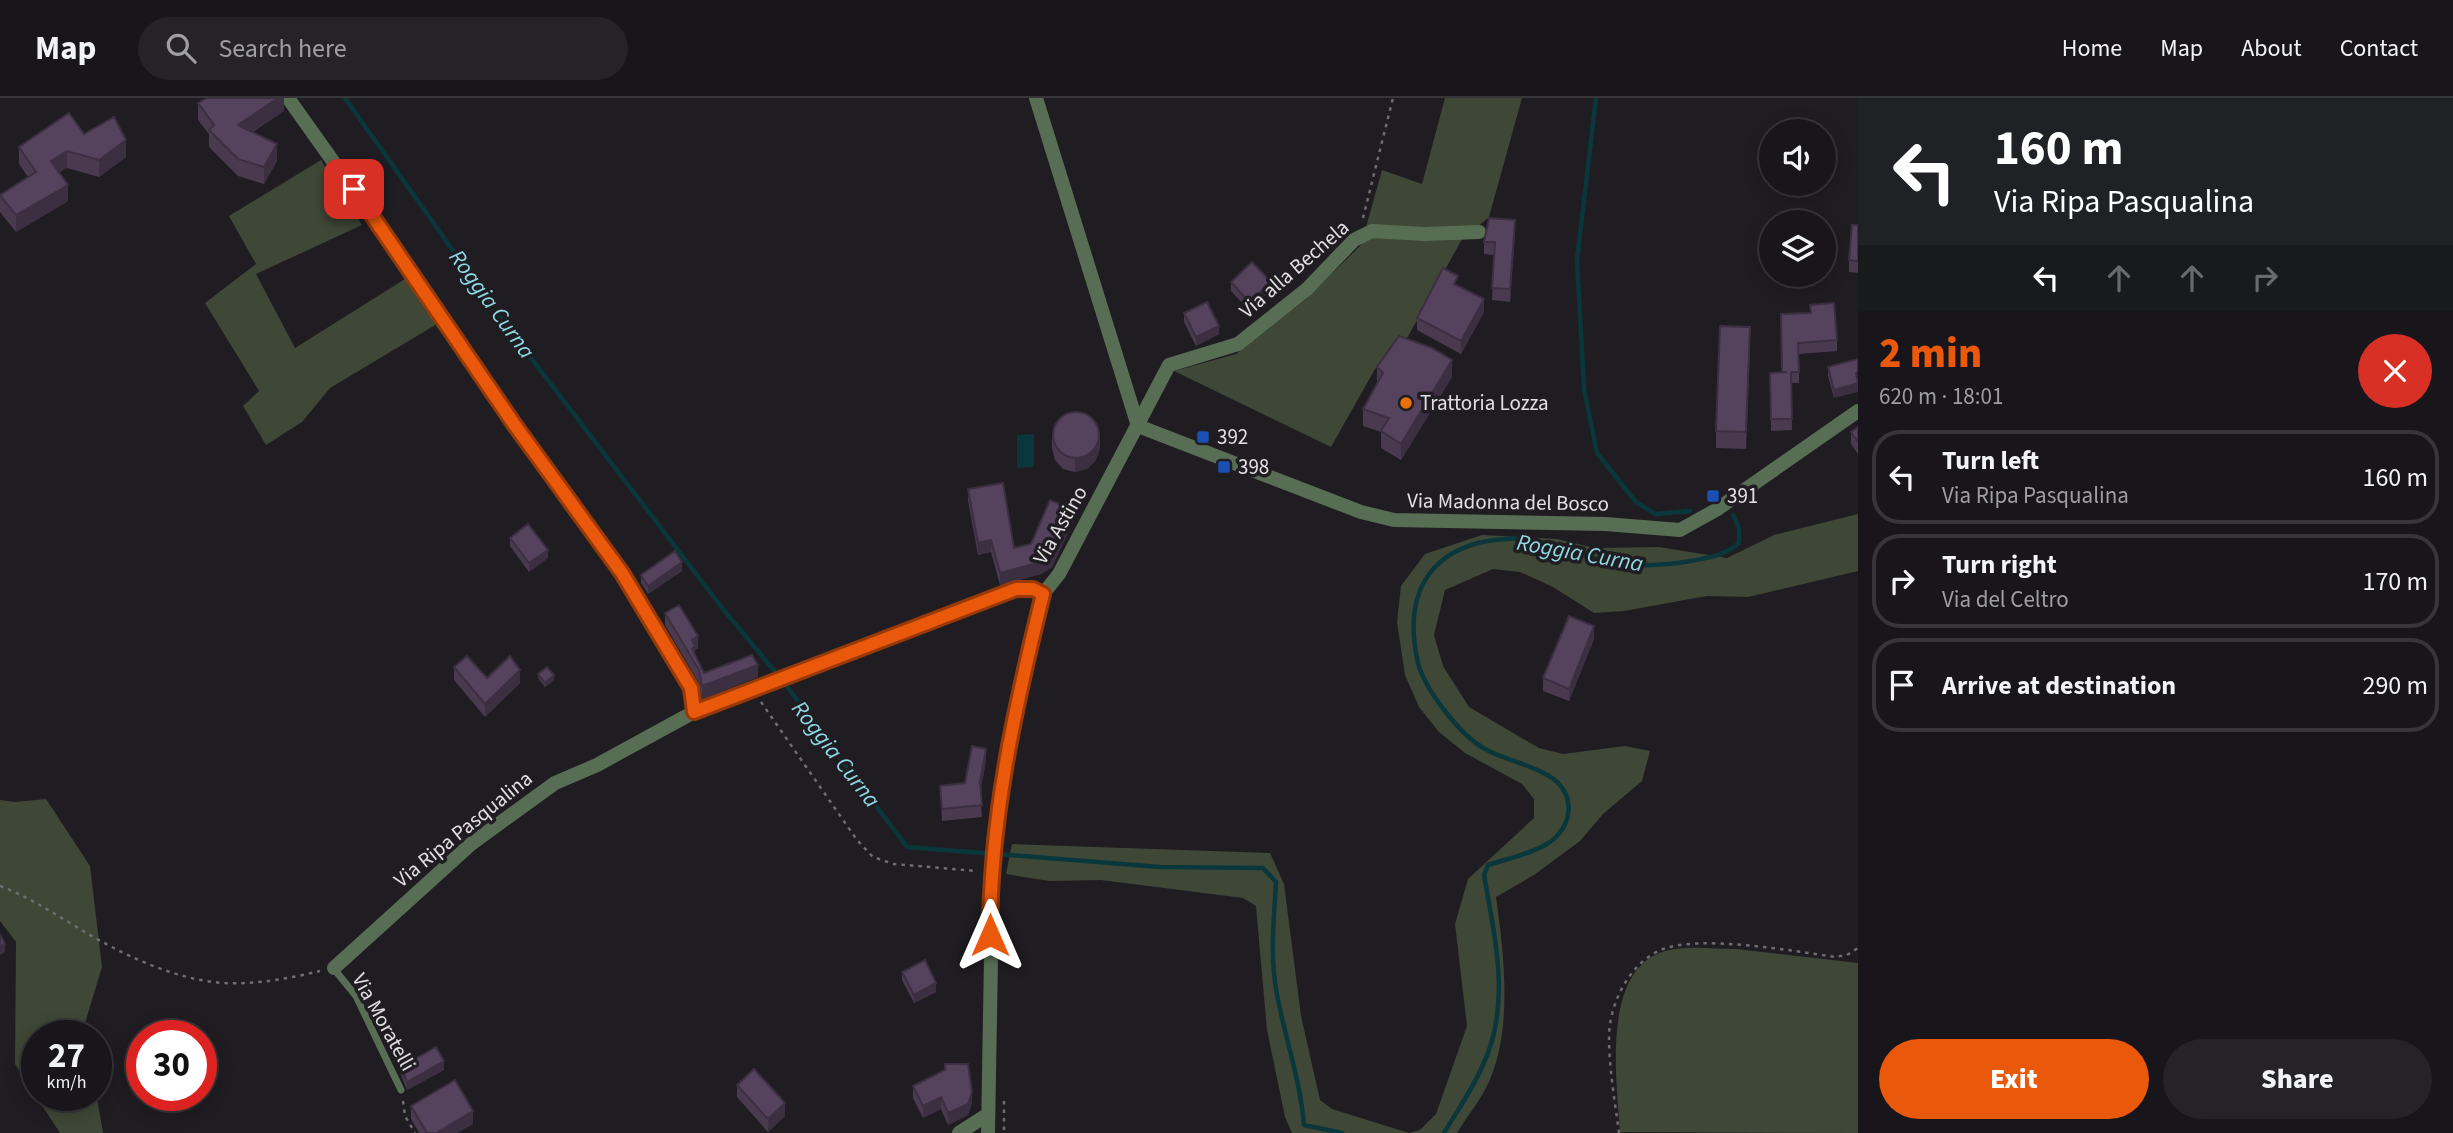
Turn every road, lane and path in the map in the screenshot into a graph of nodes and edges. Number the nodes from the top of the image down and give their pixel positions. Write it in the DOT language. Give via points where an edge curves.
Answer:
graph roads {
  1 [pos="288,98"];
  2 [pos="1037,98"];
  3 [pos="1393,98"];
  4 [pos="1479,232"];
  5 [pos="1358,239"];
  6 [pos="1858,411"];
  7 [pos="1138,426"];
  8 [pos="1043,594"];
  9 [pos="756,687"];
  10 [pos="694,712"];
  11 [pos="990,880"];
  12 [pos="0,886"];
  13 [pos="1858,948"];
  14 [pos="334,968"];
  15 [pos="401,1090"];
  16 [pos="987,1115"];
  17 [pos="415,1133"];
  18 [pos="959,1133"];
  19 [pos="988,1133"];
  20 [pos="1619,1133"];
  1 -- 10 [label="street" via="622,573 691,688"];
  2 -- 7 [label="street"];
  3 -- 5 [label="path"];
  4 -- 5 [label="street, Via alla Bechela" via="1372,231"];
  5 -- 7 [label="street, Via alla Bechela" via="1307,289 1238,344 1169,365"];
  6 -- 7 [label="street, Via Madonna del Bosco" via="1680,530 1394,520 1361,512"];
  7 -- 8 [label="street, Via Astino" via="1059,574"];
  8 -- 9 [label="street, Via Ripa Pasqualina" via="1016,589"];
  8 -- 11 [label="street, Via Astino" via="1023,674"];
  9 -- 10 [label="street, Via Ripa Pasqualina"];
  9 -- 11 [label="path" via="857,840 873,857 894,864 985,872"];
  10 -- 14 [label="street, Via Ripa Pasqualina" via="535,795 471,844"];
  11 -- 16 [label="street, Via Astino"];
  12 -- 14 [label="path" via="152,965 186,976 225,984"];
  13 -- 20 [label="path" via="1835,957 1727,945 1678,945 1648,957 1627,981 1611,1017"];
  14 -- 15 [label="lane, Via Moratelli" via="356,996"];
  15 -- 17 [label="path, Via Moratelli" via="405,1116"];
  16 -- 18 [label="street"];
  16 -- 19 [label="street, Via Astino"];
}
